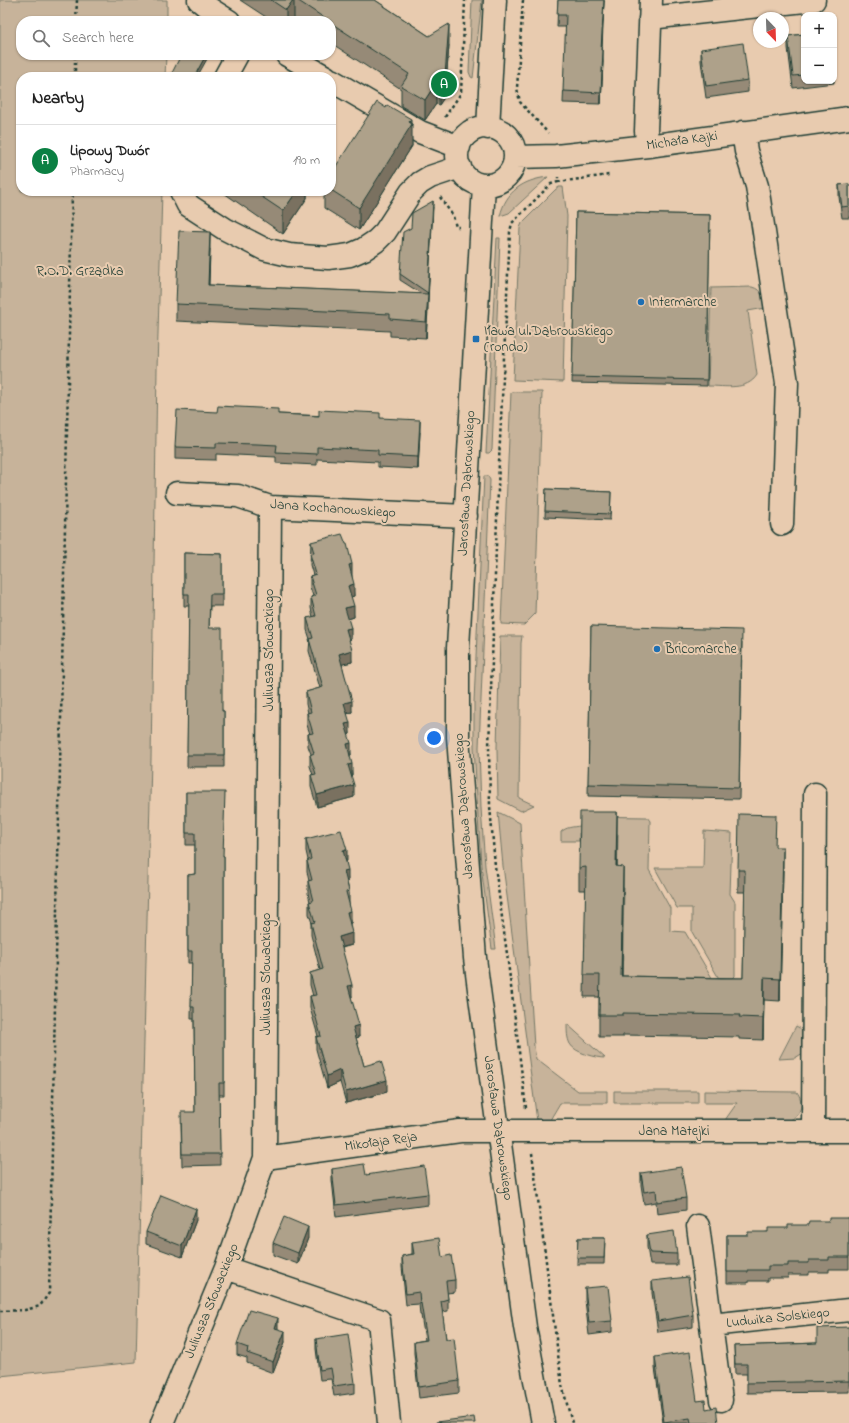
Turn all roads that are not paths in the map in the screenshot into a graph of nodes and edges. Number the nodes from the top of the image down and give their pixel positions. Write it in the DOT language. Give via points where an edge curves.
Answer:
graph roads {
  1 [pos="199,0"];
  2 [pos="495,0"];
  3 [pos="814,0"];
  4 [pos="651,9"];
  5 [pos="220,16"];
  6 [pos="234,60"];
  7 [pos="296,60"];
  8 [pos="228,72"];
  9 [pos="317,72"];
  10 [pos="336,83"];
  11 [pos="849,118"];
  12 [pos="488,128"];
  13 [pos="743,132"];
  14 [pos="648,146"];
  15 [pos="515,156"];
  16 [pos="459,157"];
  17 [pos="484,185"];
  18 [pos="184,196"];
  19 [pos="177,493"];
  20 [pos="270,507"];
  21 [pos="466,516"];
  22 [pos="782,524"];
  23 [pos="815,794"];
  24 [pos="498,1131"];
  25 [pos="849,1131"];
  26 [pos="813,1132"];
  27 [pos="265,1158"];
  28 [pos="698,1226"];
  29 [pos="226,1268"];
  30 [pos="849,1310"];
  31 [pos="711,1325"];
  32 [pos="721,1400"];
  33 [pos="162,1423"];
  34 [pos="389,1423"];
  35 [pos="543,1423"];
  1 -- 5 [label="street"];
  2 -- 12 [label="street"];
  3 -- 4 [label="street"];
  4 -- 14 [label="street" via="646,131"];
  6 -- 8 [label="street"];
  7 -- 9 [label="street"];
  10 -- 16 [label="street"];
  11 -- 13 [label="street, Michała Kajki"];
  12 -- 15 [label="street" via="499,130 508,137 514,146"];
  12 -- 16 [label="street" via="470,132 463,139"];
  13 -- 14 [label="street, Michała Kajki"];
  13 -- 22 [label="street" via="757,186 787,383"];
  14 -- 15 [label="street, Michała Kajki" via="556,156"];
  15 -- 17 [label="street" via="513,168 506,178 496,184"];
  16 -- 17 [label="street" via="465,176 474,183"];
  16 -- 18 [label="street" via="410,192 385,232 376,241 350,255 328,258 289,255 264,249 225,229 188,205"];
  17 -- 21 [label="street, Jarosława Dąbrowskiego"];
  19 -- 20 [label="street, Jana Kochanowskiego" via="238,496"];
  20 -- 21 [label="street, Jana Kochanowskiego"];
  20 -- 27 [label="street, Juliusza Słowackiego"];
  21 -- 24 [label="street, Jarosława Dąbrowskiego" via="458,648 458,737 475,958"];
  23 -- 26 [label="street"];
  24 -- 26 [label="street, Jana Matejki"];
  24 -- 27 [label="street, Mikołaja Reja" via="460,1131"];
  24 -- 35 [label="street, Jarosława Dąbrowskiego" via="525,1327"];
  25 -- 26 [label="street, Jana Matejki"];
  27 -- 29 [label="street, Juliusza Słowackiego"];
  28 -- 31 [label="street, Ludwika Solskiego"];
  29 -- 33 [label="street, Juliusza Słowackiego"];
  29 -- 34 [label="street" via="379,1320"];
  30 -- 31 [label="street, Ludwika Solskiego"];
  31 -- 32 [label="street"];
}
